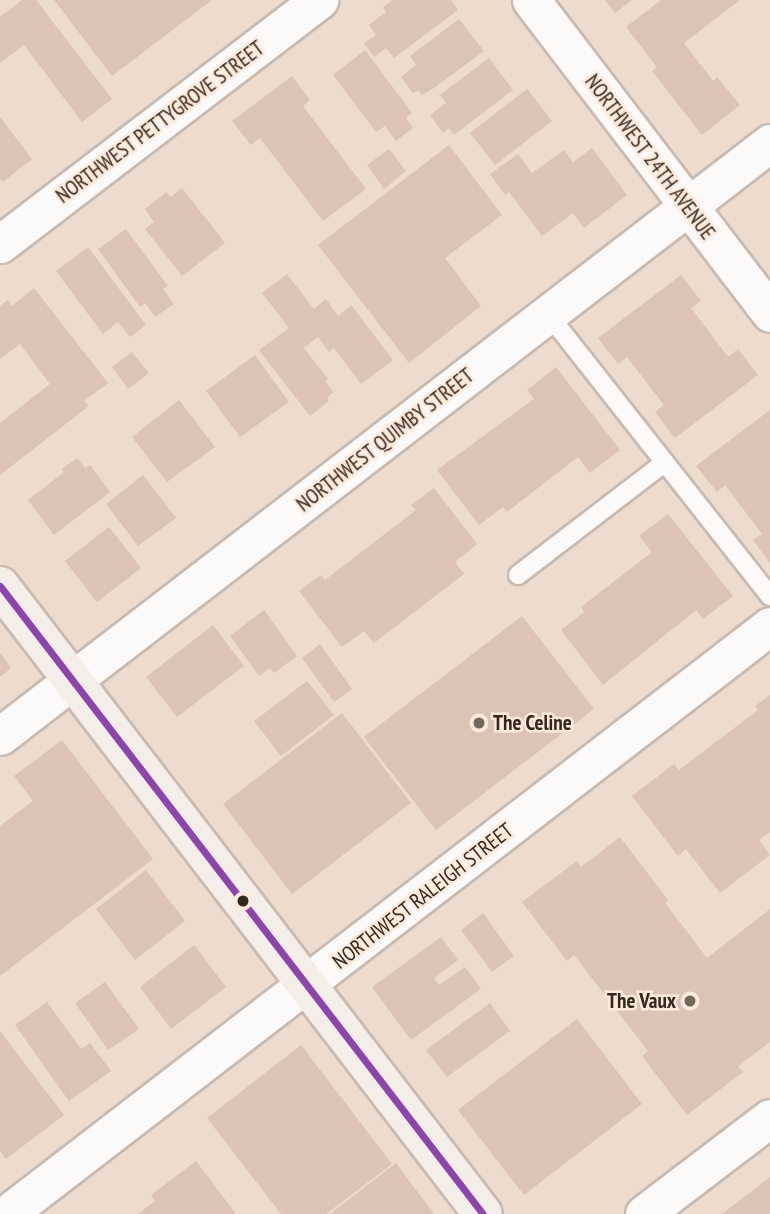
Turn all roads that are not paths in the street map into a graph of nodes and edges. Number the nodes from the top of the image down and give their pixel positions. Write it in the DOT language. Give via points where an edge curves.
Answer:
graph roads {
  1 [pos="319,0"];
  2 [pos="531,0"];
  3 [pos="770,143"];
  4 [pos="688,206"];
  5 [pos="0,244"];
  6 [pos="770,313"];
  7 [pos="548,314"];
  8 [pos="665,462"];
  9 [pos="518,575"];
  10 [pos="0,586"];
  11 [pos="770,596"];
  12 [pos="770,626"];
  13 [pos="73,680"];
  14 [pos="0,736"];
  15 [pos="307,985"];
  16 [pos="770,1118"];
  17 [pos="7,1214"];
  18 [pos="483,1214"];
  19 [pos="644,1214"];
  1 -- 5 [label="street, NORTHWEST PETTYGROVE STREET"];
  2 -- 4 [label="street, NORTHWEST 24TH AVENUE"];
  3 -- 4 [label="street, NORTHWEST QUIMBY STREET"];
  4 -- 6 [label="street, NORTHWEST 24TH AVENUE"];
  4 -- 7 [label="street, NORTHWEST QUIMBY STREET"];
  7 -- 8 [label="lane"];
  7 -- 13 [label="street, NORTHWEST QUIMBY STREET"];
  8 -- 9 [label="lane"];
  8 -- 11 [label="lane"];
  10 -- 13 [label="main road"];
  12 -- 15 [label="street, NORTHWEST RALEIGH STREET"];
  13 -- 14 [label="street, NORTHWEST QUIMBY STREET"];
  13 -- 15 [label="main road"];
  15 -- 17 [label="street, NORTHWEST RALEIGH STREET"];
  15 -- 18 [label="main road"];
  16 -- 19 [label="street"];
}
